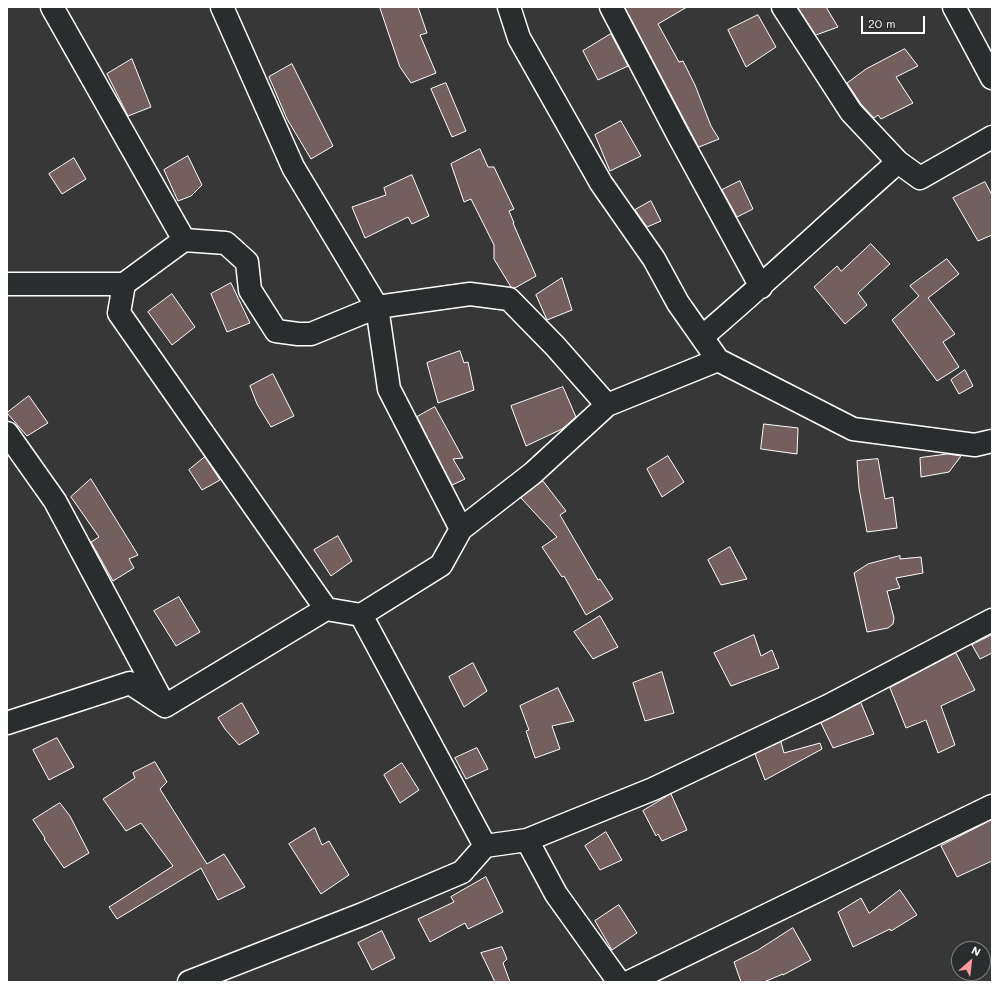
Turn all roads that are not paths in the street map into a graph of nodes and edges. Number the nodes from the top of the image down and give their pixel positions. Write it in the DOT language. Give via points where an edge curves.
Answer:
graph roads {
  1 [pos="52,7"];
  2 [pos="222,7"];
  3 [pos="510,7"];
  4 [pos="611,7"];
  5 [pos="783,7"];
  6 [pos="954,7"];
  7 [pos="992,78"];
  8 [pos="992,137"];
  9 [pos="898,162"];
  10 [pos="184,240"];
  11 [pos="7,284"];
  12 [pos="124,284"];
  13 [pos="761,287"];
  14 [pos="377,307"];
  15 [pos="702,337"];
  16 [pos="718,360"];
  17 [pos="607,405"];
  18 [pos="7,433"];
  19 [pos="992,441"];
  20 [pos="461,529"];
  21 [pos="326,609"];
  22 [pos="361,615"];
  23 [pos="992,620"];
  24 [pos="165,706"];
  25 [pos="7,723"];
  26 [pos="992,806"];
  27 [pos="527,840"];
  28 [pos="485,846"];
  29 [pos="188,982"];
  30 [pos="619,982"];
  31 [pos="630,982"];
  1 -- 10 [label="street"];
  2 -- 14 [label="street" via="293,166"];
  3 -- 15 [label="street" via="519,38 601,183 654,259 678,303"];
  4 -- 13 [label="street" via="676,133"];
  5 -- 9 [label="street" via="851,112"];
  6 -- 7 [label="street"];
  8 -- 9 [label="street" via="920,178"];
  9 -- 13 [label="street"];
  10 -- 12 [label="street"];
  10 -- 14 [label="street" via="226,243 247,262 250,290 276,331 311,334"];
  11 -- 12 [label="street"];
  12 -- 21 [label="street" via="119,313"];
  13 -- 15 [label="street"];
  14 -- 17 [label="street" via="470,294 509,299"];
  14 -- 20 [label="street" via="389,389"];
  15 -- 16 [label="street"];
  16 -- 17 [label="street"];
  16 -- 19 [label="street" via="853,429 975,445"];
  17 -- 20 [label="street" via="533,473"];
  18 -- 24 [label="street" via="55,501"];
  20 -- 22 [label="street" via="441,564"];
  21 -- 22 [label="street"];
  21 -- 24 [label="street"];
  22 -- 28 [label="street"];
  23 -- 27 [label="street" via="828,706 653,789"];
  24 -- 25 [label="street" via="130,683"];
  26 -- 31 [label="street"];
  27 -- 28 [label="street"];
  27 -- 30 [label="street" via="556,894"];
  28 -- 29 [label="street" via="462,872 363,914"];
}
